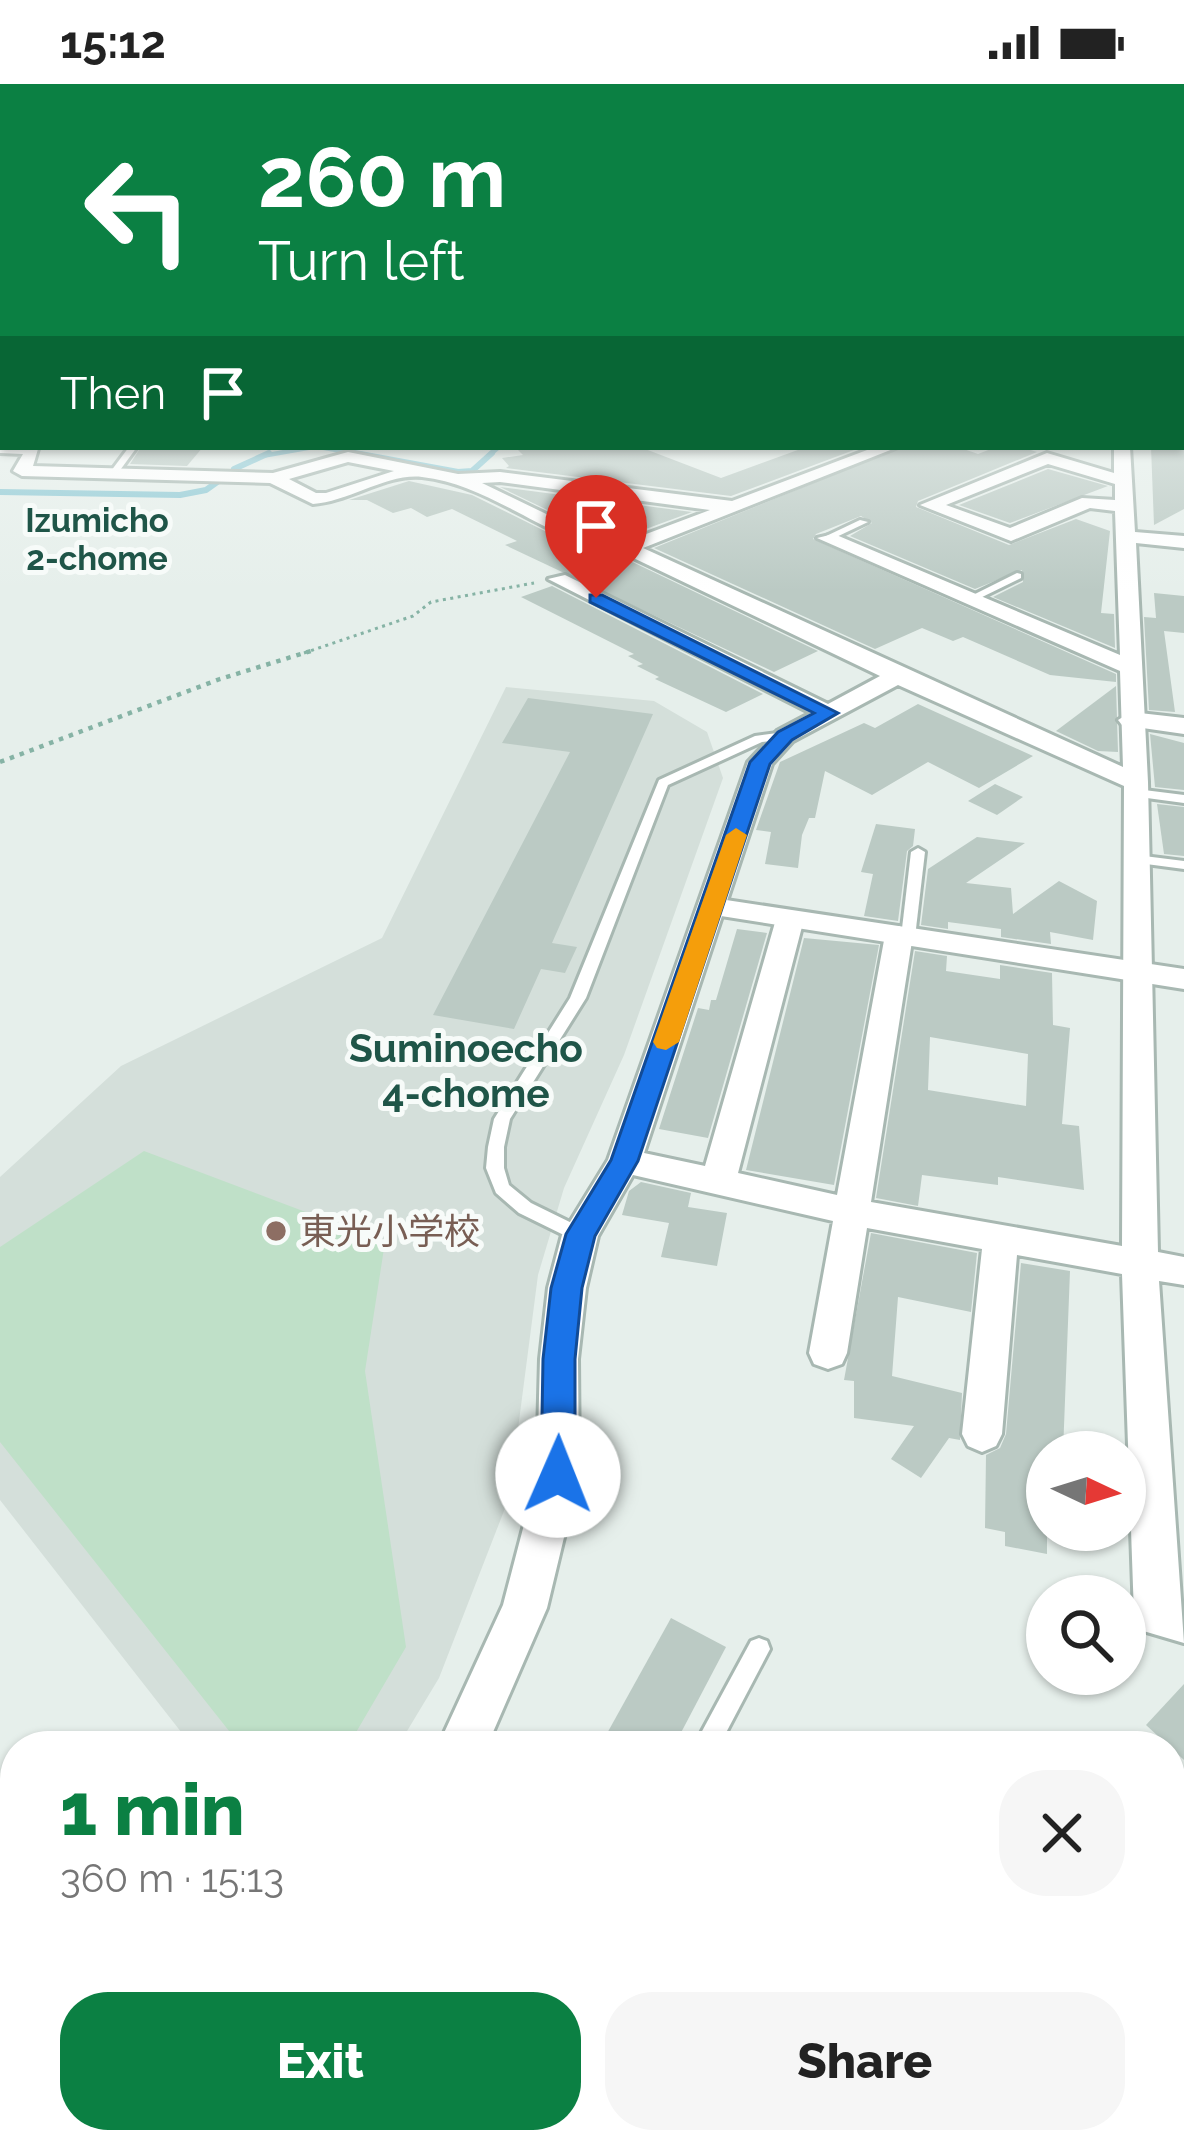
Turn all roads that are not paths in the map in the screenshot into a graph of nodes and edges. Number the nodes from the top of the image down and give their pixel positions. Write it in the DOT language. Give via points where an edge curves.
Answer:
graph roads {
  1 [pos="28,450"];
  2 [pos="131,450"];
  3 [pos="880,450"];
  4 [pos="1122,450"];
  5 [pos="416,470"];
  6 [pos="115,471"];
  7 [pos="274,478"];
  8 [pos="458,479"];
  9 [pos="1124,482"];
  10 [pos="732,506"];
  11 [pos="1126,507"];
  12 [pos="863,522"];
  13 [pos="1128,537"];
  14 [pos="827,538"];
  15 [pos="1184,542"];
  16 [pos="628,548"];
  17 [pos="1017,576"];
  18 [pos="558,579"];
  19 [pos="970,599"];
  20 [pos="1130,667"];
  21 [pos="897,676"];
  22 [pos="829,713"];
  23 [pos="1131,720"];
  24 [pos="1184,726"];
  25 [pos="785,736"];
  26 [pos="1136,788"];
  27 [pos="1184,799"];
  28 [pos="918,852"];
  29 [pos="1136,859"];
  30 [pos="1184,865"];
  31 [pos="712,907"];
  32 [pos="790,919"];
  33 [pos="903,936"];
  34 [pos="1135,971"];
  35 [pos="1184,979"];
  36 [pos="624,1161"];
  37 [pos="719,1180"];
  38 [pos="854,1212"];
  39 [pos="580,1234"];
  40 [pos="1001,1238"];
  41 [pos="1140,1263"];
  42 [pos="1184,1271"];
  43 [pos="828,1353"];
  44 [pos="982,1434"];
  45 [pos="1184,1621"];
  46 [pos="760,1648"];
  47 [pos="469,1731"];
  48 [pos="714,1731"];
  1 -- 6 [label="street" via="22,471"];
  2 -- 6 [label="lane"];
  3 -- 10 [label="street"];
  4 -- 9 [label="street"];
  5 -- 7 [label="street" via="348,457"];
  5 -- 7 [label="street" via="314,499"];
  5 -- 8 [label="street"];
  6 -- 7 [label="street"];
  8 -- 10 [label="street" via="500,477"];
  8 -- 16 [label="street" via="594,544"];
  9 -- 11 [label="street"];
  9 -- 11 [label="street" via="1047,458 929,505 1011,535 1088,502"];
  10 -- 16 [label="street"];
  11 -- 13 [label="street"];
  12 -- 14 [label="lane"];
  13 -- 15 [label="street"];
  13 -- 20 [label="street"];
  14 -- 19 [label="street"];
  16 -- 21 [label="street"];
  17 -- 19 [label="lane"];
  18 -- 22 [label="street"];
  19 -- 20 [label="street"];
  20 -- 23 [label="street"];
  21 -- 22 [label="street"];
  21 -- 26 [label="street"];
  22 -- 25 [label="street"];
  23 -- 24 [label="street"];
  23 -- 26 [label="street"];
  25 -- 31 [label="street" via="760,762"];
  25 -- 39 [label="lane" via="759,739 663,783 578,998 502,1119 495,1168 502,1188"];
  26 -- 27 [label="lane"];
  26 -- 29 [label="street"];
  28 -- 33 [label="lane"];
  29 -- 30 [label="lane"];
  29 -- 34 [label="street"];
  31 -- 32 [label="street"];
  31 -- 36 [label="street"];
  32 -- 33 [label="street"];
  32 -- 37 [label="street"];
  33 -- 34 [label="street"];
  33 -- 38 [label="street"];
  34 -- 35 [label="street"];
  34 -- 41 [label="street"];
  36 -- 37 [label="street"];
  36 -- 39 [label="street"];
  37 -- 38 [label="street"];
  38 -- 40 [label="street"];
  38 -- 43 [label="street"];
  39 -- 47 [label="street" via="559,1359 558,1475 525,1608"];
  40 -- 41 [label="street"];
  40 -- 44 [label="street"];
  41 -- 42 [label="street"];
  41 -- 45 [label="street" via="1156,1615"];
  46 -- 48 [label="lane"];
}
